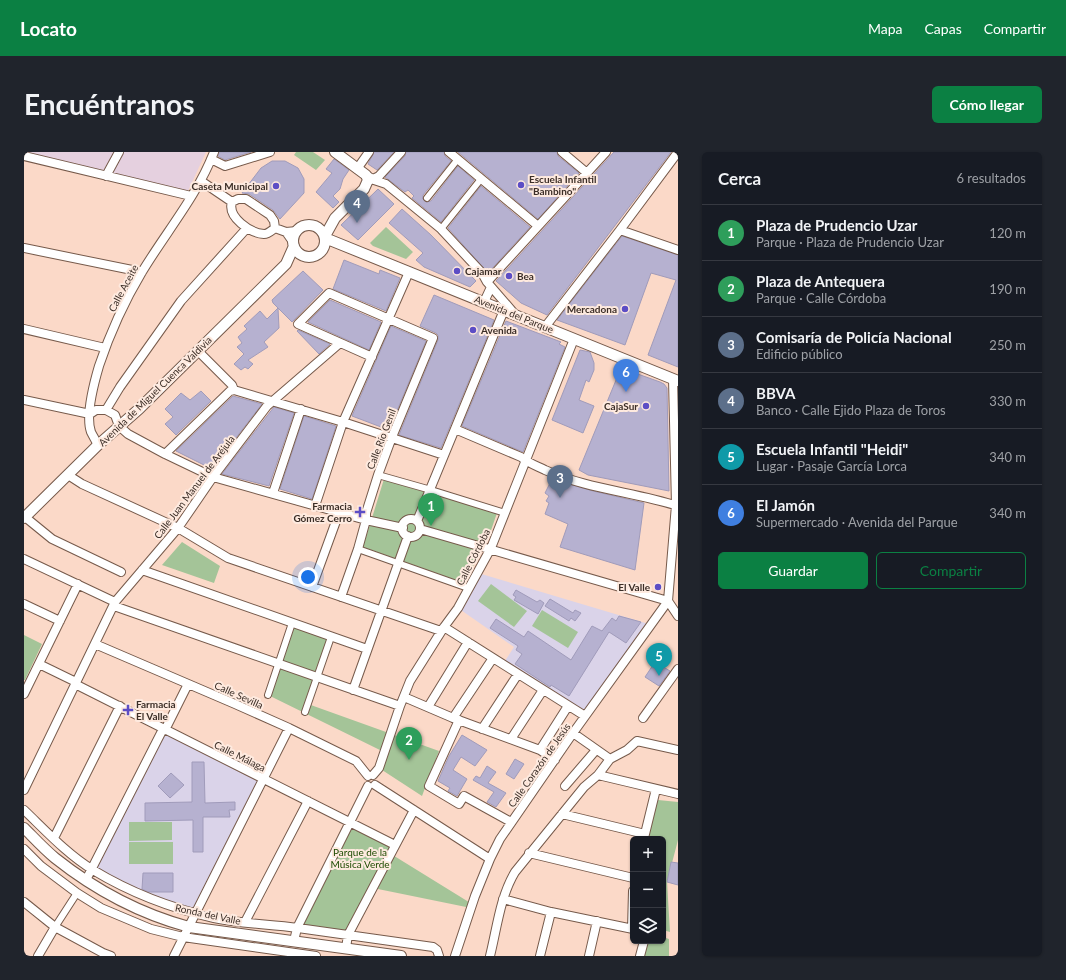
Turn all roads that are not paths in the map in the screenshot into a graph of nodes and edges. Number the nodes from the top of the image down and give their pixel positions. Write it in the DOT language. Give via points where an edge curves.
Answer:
graph roads {
  1 [pos="119,152"];
  2 [pos="270,152"];
  3 [pos="335,152"];
  4 [pos="369,152"];
  5 [pos="401,152"];
  6 [pos="449,152"];
  7 [pos="562,152"];
  8 [pos="606,152"];
  9 [pos="678,152"];
  10 [pos="213,155"];
  11 [pos="24,156"];
  12 [pos="458,159"];
  13 [pos="358,168"];
  14 [pos="587,173"];
  15 [pos="106,176"];
  16 [pos="369,178"];
  17 [pos="481,179"];
  18 [pos="201,181"];
  19 [pos="191,196"];
  20 [pos="427,198"];
  21 [pos="232,202"];
  22 [pos="335,218"];
  23 [pos="314,226"];
  24 [pos="538,226"];
  25 [pos="247,228"];
  26 [pos="275,228"];
  27 [pos="441,229"];
  28 [pos="620,230"];
  29 [pos="297,231"];
  30 [pos="286,232"];
  31 [pos="325,237"];
  32 [pos="294,244"];
  33 [pos="24,248"];
  34 [pos="349,248"];
  35 [pos="678,250"];
  36 [pos="322,252"];
  37 [pos="305,257"];
  38 [pos="286,264"];
  39 [pos="142,272"];
  40 [pos="409,272"];
  41 [pos="489,284"];
  42 [pos="484,302"];
  43 [pos="504,310"];
  44 [pos="514,314"];
  45 [pos="389,319"];
  46 [pos="545,327"];
  47 [pos="24,329"];
  48 [pos="574,339"];
  49 [pos="340,343"];
  50 [pos="105,348"];
  51 [pos="198,350"];
  52 [pos="372,357"];
  53 [pos="675,380"];
  54 [pos="234,390"];
  55 [pos="24,400"];
  56 [pos="272,402"];
  57 [pos="106,410"];
  58 [pos="301,410"];
  59 [pos="90,414"];
  60 [pos="343,422"];
  61 [pos="119,426"];
  62 [pos="455,429"];
  63 [pos="392,437"];
  64 [pos="98,445"];
  65 [pos="165,454"];
  66 [pos="444,455"];
  67 [pos="526,461"];
  68 [pos="68,475"];
  69 [pos="378,475"];
  70 [pos="213,477"];
  71 [pos="430,490"];
  72 [pos="273,493"];
  73 [pos="677,505"];
  74 [pos="315,506"];
  75 [pos="340,513"];
  76 [pos="504,513"];
  77 [pos="24,517"];
  78 [pos="366,520"];
  79 [pos="418,525"];
  80 [pos="178,528"];
  81 [pos="403,528"];
  82 [pos="408,536"];
  83 [pos="490,548"];
  84 [pos="358,549"];
  85 [pos="24,559"];
  86 [pos="398,563"];
  87 [pos="142,570"];
  88 [pos="122,572"];
  89 [pos="78,584"];
  90 [pos="312,587"];
  91 [pos="468,588"];
  92 [pos="341,597"];
  93 [pos="668,601"];
  94 [pos="24,604"];
  95 [pos="114,604"];
  96 [pos="381,612"];
  97 [pos="678,616"];
  98 [pos="60,621"];
  99 [pos="292,623"];
  100 [pos="443,629"];
  101 [pos="331,637"];
  102 [pos="468,642"];
  103 [pos="95,644"];
  104 [pos="367,649"];
  105 [pos="493,658"];
  106 [pos="39,664"];
  107 [pos="278,664"];
  108 [pos="678,669"];
  109 [pos="518,674"];
  110 [pos="317,677"];
  111 [pos="76,683"];
  112 [pos="188,684"];
  113 [pos="353,690"];
  114 [pos="543,690"];
  115 [pos="24,694"];
  116 [pos="268,695"];
  117 [pos="404,696"];
  118 [pos="120,706"];
  119 [pos="400,706"];
  120 [pos="568,706"];
  121 [pos="428,707"];
  122 [pos="305,712"];
  123 [pos="585,716"];
  124 [pos="643,718"];
  125 [pos="456,719"];
  126 [pos="289,728"];
  127 [pos="482,728"];
  128 [pos="164,729"];
  129 [pos="573,733"];
  130 [pos="511,739"];
  131 [pos="540,750"];
  132 [pos="596,750"];
  133 [pos="678,750"];
  134 [pos="610,759"];
  135 [pos="555,760"];
  136 [pos="598,775"];
  137 [pos="371,776"];
  138 [pos="264,779"];
  139 [pos="371,786"];
  140 [pos="565,786"];
  141 [pos="656,789"];
  142 [pos="24,790"];
  143 [pos="678,794"];
  144 [pos="308,801"];
  145 [pos="24,810"];
  146 [pos="414,810"];
  147 [pos="562,814"];
  148 [pos="350,822"];
  149 [pos="511,822"];
  150 [pos="24,828"];
  151 [pos="640,836"];
  152 [pos="644,836"];
  153 [pos="54,838"];
  154 [pos="395,845"];
  155 [pos="24,849"];
  156 [pos="529,853"];
  157 [pos="490,859"];
  158 [pos="92,869"];
  159 [pos="630,877"];
  160 [pos="86,880"];
  161 [pos="77,892"];
  162 [pos="503,899"];
  163 [pos="24,902"];
  164 [pos="551,912"];
  165 [pos="197,913"];
  166 [pos="597,921"];
  167 [pos="245,922"];
  168 [pos="55,927"];
  169 [pos="188,927"];
  170 [pos="297,928"];
  171 [pos="630,928"];
  172 [pos="348,936"];
  173 [pos="183,938"];
  174 [pos="294,941"];
  175 [pos="643,944"];
  176 [pos="346,948"];
  177 [pos="290,954"];
  178 [pos="38,956"];
  179 [pos="111,956"];
  180 [pos="174,956"];
  181 [pos="316,956"];
  182 [pos="401,956"];
  183 [pos="439,956"];
  184 [pos="455,956"];
  185 [pos="490,956"];
  186 [pos="540,956"];
  187 [pos="589,956"];
  188 [pos="640,956"];
  1 -- 15 [label="street"];
  2 -- 10 [label="street" via="225,166"];
  3 -- 13 [label="street"];
  4 -- 13 [label="street"];
  5 -- 16 [label="street" via="379,176"];
  6 -- 12 [label="street"];
  7 -- 14 [label="street"];
  8 -- 14 [label="street"];
  9 -- 28 [label="street"];
  10 -- 18 [label="street, Calle Aceite"];
  11 -- 15 [label="street"];
  12 -- 17 [label="street"];
  12 -- 20 [label="street"];
  13 -- 16 [label="street"];
  14 -- 24 [label="street"];
  15 -- 19 [label="street"];
  16 -- 22 [label="street" via="364,189"];
  16 -- 27 [label="street" via="386,184"];
  17 -- 24 [label="street"];
  17 -- 27 [label="street"];
  18 -- 19 [label="street, Calle Aceite"];
  18 -- 21 [label="street"];
  19 -- 39 [label="street, Calle Aceite"];
  21 -- 25 [label="street" via="232,214"];
  21 -- 26 [label="street" via="246,199 270,215"];
  22 -- 23 [label="street"];
  22 -- 31 [label="street"];
  23 -- 29 [label="street" via="303,226"];
  23 -- 31 [label="street" via="321,230"];
  24 -- 41 [label="street"];
  25 -- 26 [label="street" via="265,234"];
  25 -- 57 [label="street" via="181,301"];
  26 -- 30 [label="street"];
  27 -- 41 [label="street"];
  28 -- 35 [label="street"];
  28 -- 46 [label="street"];
  29 -- 30 [label="street"];
  29 -- 32 [label="street"];
  30 -- 32 [label="street"];
  31 -- 34 [label="street, Avenida del Parque"];
  31 -- 36 [label="street"];
  32 -- 37 [label="street" via="298,252"];
  32 -- 38 [label="street, Avenida de Miguel Cuenca Valdivia"];
  33 -- 39 [label="street"];
  34 -- 36 [label="street, Avenida del Parque"];
  34 -- 40 [label="street, Avenida del Parque"];
  36 -- 37 [label="street" via="313,257"];
  37 -- 38 [label="street, Avenida de Miguel Cuenca Valdivia"];
  38 -- 51 [label="street, Avenida de Miguel Cuenca Valdivia"];
  39 -- 50 [label="street, Calle Aceite"];
  40 -- 42 [label="street, Avenida del Parque"];
  40 -- 45 [label="street"];
  41 -- 42 [label="street"];
  41 -- 44 [label="street"];
  42 -- 43 [label="street, Avenida del Parque"];
  43 -- 44 [label="street, Avenida del Parque"];
  43 -- 62 [label="street"];
  44 -- 46 [label="street, Avenida del Parque"];
  45 -- 49 [label="street" via="330,293 298,324"];
  45 -- 52 [label="street"];
  45 -- 63 [label="street, Calle Río Genil" via="434,338"];
  46 -- 48 [label="street, Avenida del Parque"];
  47 -- 50 [label="street"];
  48 -- 53 [label="street, Avenida del Parque"];
  48 -- 67 [label="street, Calle Córdoba"];
  49 -- 52 [label="street"];
  49 -- 56 [label="street, Calle Juan Manuel de Aréjula"];
  50 -- 59 [label="street, Calle Aceite" via="95,380"];
  51 -- 54 [label="street"];
  51 -- 61 [label="street, Avenida de Miguel Cuenca Valdivia"];
  52 -- 60 [label="street"];
  53 -- 73 [label="street"];
  54 -- 56 [label="street"];
  54 -- 65 [label="street"];
  55 -- 59 [label="street"];
  56 -- 58 [label="street"];
  56 -- 70 [label="street, Calle Juan Manuel de Aréjula"];
  57 -- 59 [label="street" via="96,410"];
  57 -- 61 [label="street" via="115,415"];
  58 -- 60 [label="street"];
  58 -- 72 [label="street"];
  59 -- 64 [label="street, Calle Aceite" via="91,431"];
  60 -- 63 [label="street"];
  60 -- 74 [label="street"];
  61 -- 64 [label="street, Avenida de Miguel Cuenca Valdivia"];
  61 -- 65 [label="street" via="128,434"];
  62 -- 66 [label="street"];
  62 -- 67 [label="street" via="521,456"];
  63 -- 66 [label="street"];
  63 -- 69 [label="street, Calle Río Genil"];
  64 -- 68 [label="street, Avenida de Miguel Cuenca Valdivia"];
  65 -- 70 [label="street"];
  66 -- 71 [label="street"];
  67 -- 73 [label="street" via="581,483"];
  67 -- 76 [label="street, Calle Córdoba"];
  68 -- 77 [label="street, Avenida de Miguel Cuenca Valdivia"];
  68 -- 80 [label="street" via="82,484"];
  69 -- 71 [label="street"];
  69 -- 78 [label="street, Calle Río Genil"];
  70 -- 72 [label="street"];
  70 -- 80 [label="street, Calle Juan Manuel de Aréjula"];
  71 -- 76 [label="street"];
  71 -- 79 [label="street"];
  72 -- 74 [label="street"];
  73 -- 93 [label="street"];
  74 -- 75 [label="street"];
  75 -- 78 [label="street"];
  75 -- 90 [label="street"];
  76 -- 83 [label="street, Calle Córdoba"];
  77 -- 88 [label="street" via="52,539"];
  78 -- 81 [label="street"];
  78 -- 84 [label="street, Calle Río Genil"];
  79 -- 81 [label="street" via="409,520 404,523"];
  79 -- 82 [label="street" via="416,536"];
  79 -- 83 [label="street"];
  80 -- 87 [label="street, Calle Juan Manuel de Aréjula"];
  80 -- 90 [label="street" via="228,558"];
  81 -- 82 [label="street"];
  82 -- 86 [label="street"];
  83 -- 91 [label="street, Calle Córdoba"];
  83 -- 93 [label="street"];
  84 -- 86 [label="street"];
  84 -- 92 [label="street, Calle Río Genil"];
  85 -- 89 [label="street"];
  86 -- 91 [label="street"];
  86 -- 96 [label="street"];
  87 -- 95 [label="street, Calle Juan Manuel de Aréjula"];
  87 -- 99 [label="street"];
  89 -- 95 [label="street"];
  89 -- 98 [label="street"];
  90 -- 92 [label="street"];
  91 -- 100 [label="street, Calle Córdoba"];
  92 -- 96 [label="street"];
  93 -- 97 [label="street"];
  93 -- 123 [label="street, Calle Corazón de Jesús"];
  94 -- 98 [label="street"];
  95 -- 103 [label="street, Calle Juan Manuel de Aréjula"];
  95 -- 107 [label="street"];
  96 -- 100 [label="street"];
  96 -- 104 [label="street"];
  98 -- 106 [label="street"];
  99 -- 101 [label="street"];
  99 -- 107 [label="street"];
  100 -- 102 [label="street"];
  100 -- 117 [label="street, Calle Córdoba" via="410,681"];
  101 -- 104 [label="street"];
  101 -- 110 [label="street"];
  102 -- 105 [label="street"];
  102 -- 121 [label="street"];
  103 -- 111 [label="street, Calle Juan Manuel de Aréjula"];
  103 -- 112 [label="street, Calle Sevilla"];
  104 -- 113 [label="street"];
  105 -- 109 [label="street"];
  105 -- 125 [label="street"];
  106 -- 111 [label="street, Calle Málaga"];
  106 -- 115 [label="street"];
  107 -- 110 [label="street"];
  107 -- 116 [label="street"];
  108 -- 124 [label="street"];
  109 -- 114 [label="street"];
  109 -- 127 [label="street"];
  110 -- 113 [label="street"];
  110 -- 122 [label="street"];
  111 -- 118 [label="street, Calle Málaga"];
  111 -- 142 [label="street, Calle Juan Manuel de Aréjula"];
  112 -- 126 [label="street, Calle Sevilla"];
  112 -- 128 [label="street"];
  113 -- 119 [label="street"];
  114 -- 120 [label="street"];
  114 -- 130 [label="street"];
  117 -- 119 [label="street, Calle Córdoba"];
  117 -- 121 [label="street"];
  118 -- 128 [label="street, Calle Málaga"];
  118 -- 153 [label="street"];
  119 -- 137 [label="street, Calle Córdoba" via="379,768"];
  120 -- 123 [label="street"];
  120 -- 131 [label="street"];
  121 -- 125 [label="street"];
  123 -- 129 [label="street, Calle Corazón de Jesús"];
  125 -- 127 [label="street"];
  125 -- 149 [label="street" via="429,786 459,804 464,796"];
  126 -- 137 [label="street, Calle Sevilla" via="356,761"];
  126 -- 138 [label="street"];
  127 -- 130 [label="street"];
  128 -- 138 [label="street, Calle Málaga"];
  128 -- 158 [label="street"];
  129 -- 132 [label="street"];
  129 -- 135 [label="street, Calle Corazón de Jesús"];
  130 -- 131 [label="street"];
  131 -- 135 [label="street"];
  132 -- 134 [label="street"];
  132 -- 140 [label="street"];
  133 -- 134 [label="street" via="637,741"];
  134 -- 136 [label="street"];
  135 -- 149 [label="street, Calle Corazón de Jesús"];
  136 -- 141 [label="street"];
  136 -- 147 [label="street" via="584,787"];
  137 -- 139 [label="street" via="365,781"];
  138 -- 144 [label="street, Calle Málaga"];
  138 -- 165 [label="street"];
  139 -- 146 [label="street"];
  139 -- 148 [label="street"];
  141 -- 143 [label="street"];
  141 -- 152 [label="street"];
  144 -- 148 [label="street, Calle Málaga"];
  144 -- 167 [label="street"];
  145 -- 153 [label="street, Ronda del Valle"];
  146 -- 154 [label="street"];
  146 -- 157 [label="street"];
  147 -- 151 [label="street"];
  147 -- 156 [label="street"];
  148 -- 154 [label="street, Calle Málaga"];
  148 -- 170 [label="street"];
  149 -- 157 [label="street, Calle Corazón de Jesús"];
  150 -- 160 [label="street, Ronda del Valle" via="55,857"];
  153 -- 158 [label="street, Ronda del Valle"];
  154 -- 172 [label="street"];
  155 -- 161 [label="street"];
  156 -- 159 [label="street"];
  156 -- 162 [label="street" via="508,884"];
  157 -- 184 [label="street, Calle Corazón de Jesús"];
  158 -- 160 [label="street"];
  158 -- 165 [label="street, Ronda del Valle" via="146,898"];
  160 -- 169 [label="street, Ronda del Valle" via="164,920"];
  161 -- 168 [label="street"];
  161 -- 173 [label="street" via="101,908 151,929"];
  162 -- 164 [label="street"];
  162 -- 185 [label="street"];
  163 -- 168 [label="street"];
  164 -- 166 [label="street"];
  164 -- 186 [label="street"];
  165 -- 167 [label="street, Ronda del Valle"];
  165 -- 169 [label="street"];
  166 -- 171 [label="street"];
  166 -- 187 [label="street"];
  167 -- 170 [label="street, Ronda del Valle"];
  168 -- 178 [label="street"];
  168 -- 179 [label="street"];
  169 -- 173 [label="street"];
  169 -- 174 [label="street, Ronda del Valle"];
  170 -- 172 [label="street, Ronda del Valle"];
  170 -- 174 [label="street"];
  172 -- 176 [label="street"];
  172 -- 183 [label="street, Ronda del Valle" via="433,947"];
  173 -- 177 [label="street"];
  173 -- 180 [label="street"];
  174 -- 176 [label="street, Ronda del Valle"];
  175 -- 188 [label="street"];
  176 -- 182 [label="street, Ronda del Valle"];
  177 -- 181 [label="street"];
}
